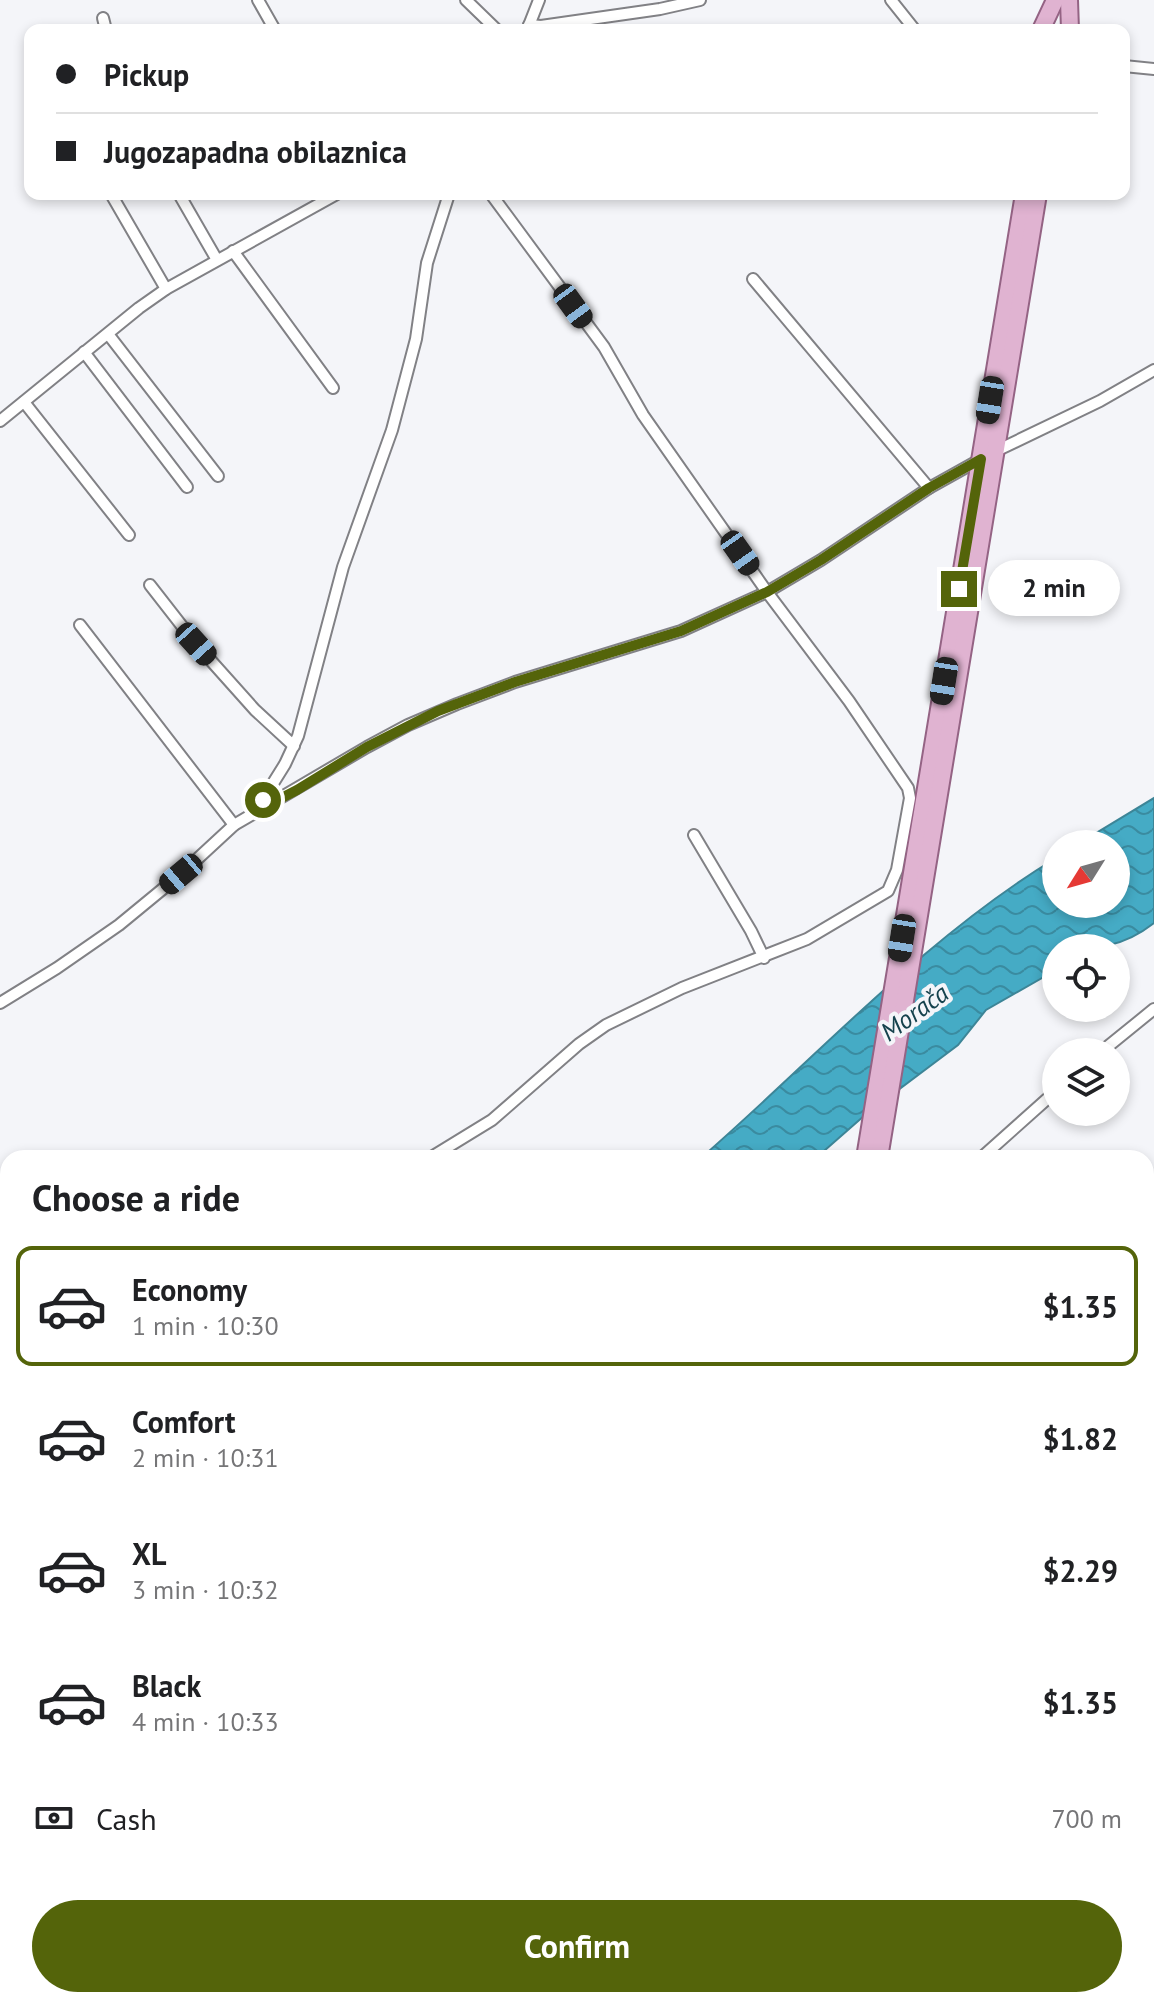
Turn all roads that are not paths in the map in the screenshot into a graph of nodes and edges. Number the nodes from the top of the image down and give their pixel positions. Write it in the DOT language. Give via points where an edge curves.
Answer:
graph roads {
  1 [pos="258,0"];
  2 [pos="466,0"];
  3 [pos="539,0"];
  4 [pos="700,0"];
  5 [pos="891,0"];
  6 [pos="1055,0"];
  7 [pos="1069,0"];
  8 [pos="103,18"];
  9 [pos="104,24"];
  10 [pos="272,24"];
  11 [pos="491,24"];
  12 [pos="529,24"];
  13 [pos="555,24"];
  14 [pos="910,24"];
  15 [pos="1045,24"];
  16 [pos="1070,24"];
  17 [pos="1130,67"];
  18 [pos="1154,69"];
  19 [pos="114,200"];
  20 [pos="182,200"];
  21 [pos="326,200"];
  22 [pos="447,200"];
  23 [pos="495,200"];
  24 [pos="1023,200"];
  25 [pos="1037,200"];
  26 [pos="233,251"];
  27 [pos="217,260"];
  28 [pos="753,279"];
  29 [pos="166,289"];
  30 [pos="108,334"];
  31 [pos="84,352"];
  32 [pos="1154,370"];
  33 [pos="333,388"];
  34 [pos="24,402"];
  35 [pos="0,421"];
  36 [pos="988,455"];
  37 [pos="218,476"];
  38 [pos="187,487"];
  39 [pos="929,488"];
  40 [pos="129,535"];
  41 [pos="150,585"];
  42 [pos="767,592"];
  43 [pos="80,625"];
  44 [pos="294,746"];
  45 [pos="256,811"];
  46 [pos="234,825"];
  47 [pos="694,835"];
  48 [pos="764,958"];
  49 [pos="0,1003"];
  50 [pos="1154,1009"];
  51 [pos="1118,1038"];
  52 [pos="1042,1104"];
  53 [pos="443,1150"];
  54 [pos="873,1150"];
  55 [pos="990,1150"];
  1 -- 10 [label="street"];
  2 -- 11 [label="street"];
  3 -- 12 [label="street"];
  4 -- 13 [label="street"];
  5 -- 14 [label="street"];
  6 -- 15 [label="main road"];
  7 -- 16 [label="main road"];
  8 -- 9 [label="street"];
  17 -- 18 [label="street"];
  19 -- 29 [label="street"];
  20 -- 27 [label="street"];
  21 -- 26 [label="street"];
  22 -- 44 [label="street" via="430,251 416,339 392,430 343,567"];
  23 -- 42 [label="street" via="604,347 643,415"];
  24 -- 36 [label="main road"];
  25 -- 36 [label="main road"];
  26 -- 27 [label="street"];
  26 -- 33 [label="street"];
  27 -- 29 [label="street"];
  28 -- 39 [label="street"];
  29 -- 30 [label="street"];
  30 -- 31 [label="street"];
  30 -- 37 [label="street"];
  31 -- 34 [label="street"];
  31 -- 38 [label="street"];
  32 -- 36 [label="street"];
  34 -- 35 [label="street"];
  34 -- 40 [label="street"];
  36 -- 39 [label="street"];
  36 -- 54 [label="main road"];
  39 -- 42 [label="street"];
  41 -- 44 [label="street" via="245,699"];
  42 -- 45 [label="street" via="681,631 438,711"];
  42 -- 48 [label="street" via="849,701 910,798 888,891"];
  43 -- 46 [label="street"];
  44 -- 45 [label="street"];
  45 -- 46 [label="street"];
  46 -- 49 [label="street" via="119,925"];
  47 -- 48 [label="street"];
  48 -- 53 [label="street" via="682,988 606,1025 492,1120"];
  50 -- 51 [label="street"];
  52 -- 55 [label="street"];
}
